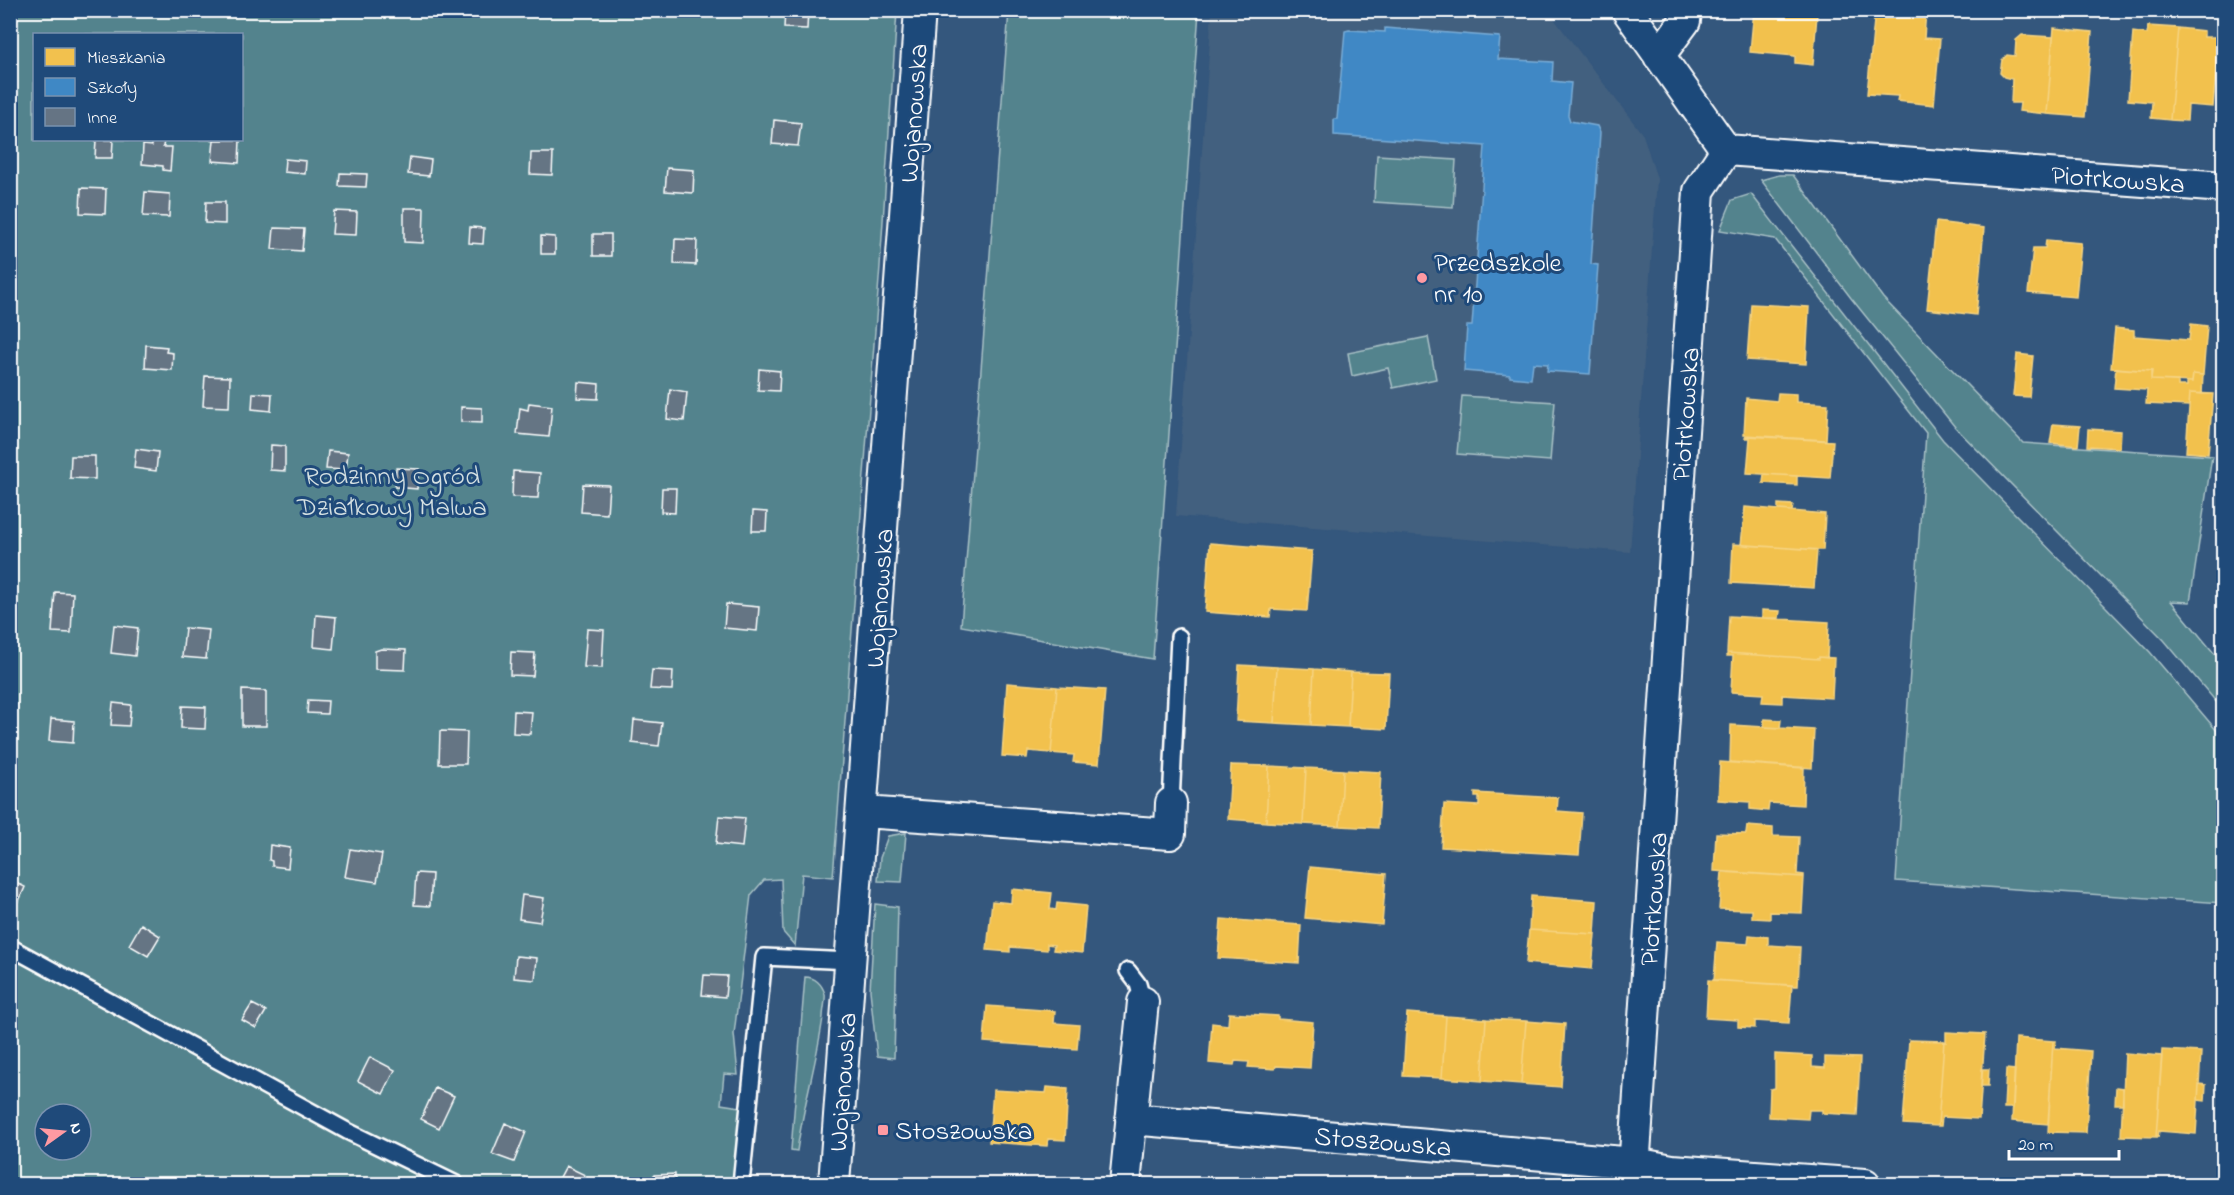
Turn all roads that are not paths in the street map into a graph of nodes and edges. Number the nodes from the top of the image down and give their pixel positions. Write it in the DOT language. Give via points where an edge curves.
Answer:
graph roads {
  1 [pos="920,10"];
  2 [pos="1626,10"];
  3 [pos="1686,10"];
  4 [pos="1659,57"];
  5 [pos="1726,150"];
  6 [pos="2223,187"];
  7 [pos="1179,637"];
  8 [pos="1171,803"];
  9 [pos="864,812"];
  10 [pos="10,947"];
  11 [pos="851,961"];
  12 [pos="1128,971"];
  13 [pos="1143,1002"];
  14 [pos="1131,1119"];
  15 [pos="1634,1174"];
  16 [pos="456,1185"];
  17 [pos="741,1185"];
  18 [pos="834,1185"];
  19 [pos="1125,1185"];
  20 [pos="1865,1185"];
  1 -- 9 [label="street, Wojanowska"];
  2 -- 4 [label="street"];
  3 -- 4 [label="street" via="1685,21"];
  4 -- 5 [label="street"];
  5 -- 6 [label="street, Piotrkowska"];
  5 -- 15 [label="street, Piotrkowska" via="1700,191"];
  7 -- 8 [label="lane"];
  8 -- 9 [label="street" via="1170,834"];
  9 -- 11 [label="street, Wojanowska"];
  10 -- 16 [label="lane" via="347,1131"];
  11 -- 17 [label="lane" via="764,957"];
  11 -- 18 [label="street, Wojanowska"];
  12 -- 13 [label="lane" via="1138,984"];
  13 -- 14 [label="street"];
  14 -- 15 [label="street, Stoszowska"];
  14 -- 19 [label="street"];
  15 -- 20 [label="street, Stoszowska" via="1672,1170"];
}
